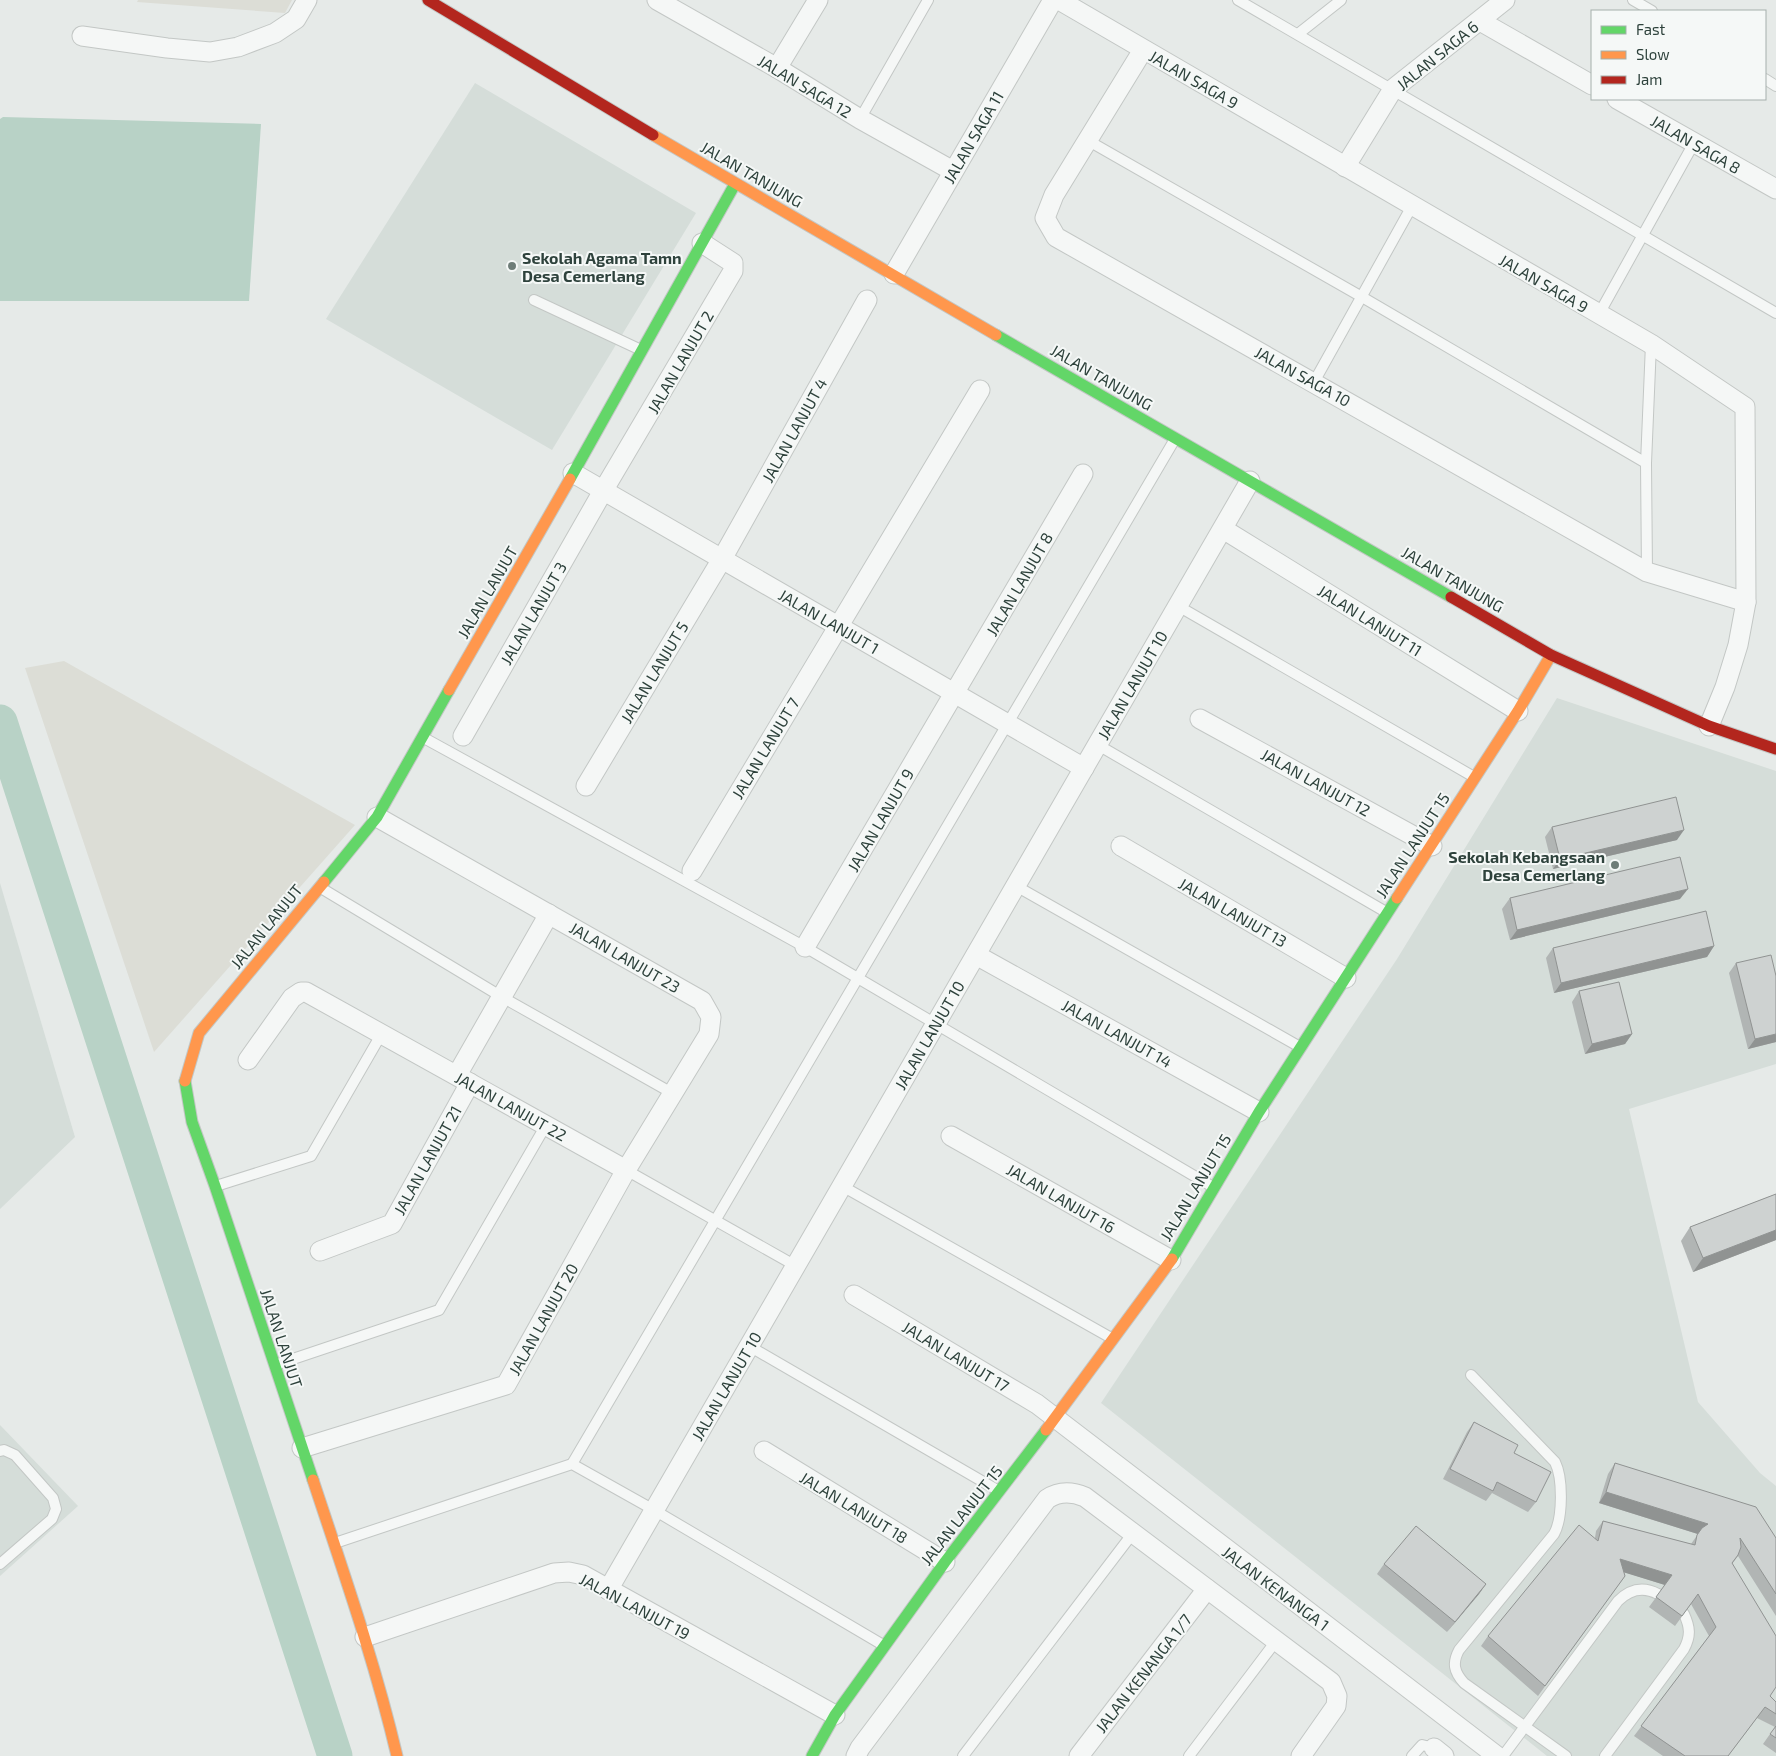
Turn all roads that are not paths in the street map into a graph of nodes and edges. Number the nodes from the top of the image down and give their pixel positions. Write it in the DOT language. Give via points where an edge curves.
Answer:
graph roads {
  1 [pos="307,0"];
  2 [pos="428,0"];
  3 [pos="657,0"];
  4 [pos="818,0"];
  5 [pos="928,0"];
  6 [pos="1053,0"];
  7 [pos="1059,0"];
  8 [pos="1238,0"];
  9 [pos="1342,0"];
  10 [pos="1505,0"];
  11 [pos="1634,0"];
  12 [pos="1650,10"];
  13 [pos="1480,21"];
  14 [pos="1298,34"];
  15 [pos="82,36"];
  16 [pos="1143,50"];
  17 [pos="778,68"];
  18 [pos="1591,84"];
  19 [pos="1393,89"];
  20 [pos="1619,100"];
  21 [pos="860,119"];
  22 [pos="1088,140"];
  23 [pos="1694,143"];
  24 [pos="1345,167"];
  25 [pos="953,171"];
  26 [pos="735,184"];
  27 [pos="1776,189"];
  28 [pos="1412,206"];
  29 [pos="1643,235"];
  30 [pos="702,243"];
  31 [pos="894,274"];
  32 [pos="1362,297"];
  33 [pos="534,300"];
  34 [pos="866,300"];
  35 [pos="1776,313"];
  36 [pos="1599,314"];
  37 [pos="1651,344"];
  38 [pos="642,351"];
  39 [pos="1314,382"];
  40 [pos="980,390"];
  41 [pos="1176,439"];
  42 [pos="1646,463"];
  43 [pos="573,473"];
  44 [pos="1083,474"];
  45 [pos="1250,481"];
  46 [pos="603,491"];
  47 [pos="1223,529"];
  48 [pos="722,559"];
  49 [pos="1647,572"];
  50 [pos="1746,602"];
  51 [pos="1178,606"];
  52 [pos="838,626"];
  53 [pos="1552,655"];
  54 [pos="954,693"];
  55 [pos="1518,711"];
  56 [pos="1200,719"];
  57 [pos="1008,724"];
  58 [pos="1709,726"];
  59 [pos="463,736"];
  60 [pos="423,737"];
  61 [pos="1098,745"];
  62 [pos="1776,749"];
  63 [pos="1084,768"];
  64 [pos="1475,778"];
  65 [pos="586,786"];
  66 [pos="378,817"];
  67 [pos="1121,846"];
  68 [pos="1432,846"];
  69 [pos="692,871"];
  70 [pos="1016,886"];
  71 [pos="319,887"];
  72 [pos="1388,913"];
  73 [pos="549,914"];
  74 [pos="805,947"];
  75 [pos="976,955"];
  76 [pos="1346,978"];
  77 [pos="857,979"];
  78 [pos="502,997"];
  79 [pos="935,1025"];
  80 [pos="382,1033"];
  81 [pos="1301,1047"];
  82 [pos="248,1060"];
  83 [pos="463,1079"];
  84 [pos="672,1093"];
  85 [pos="1259,1112"];
  86 [pos="546,1126"];
  87 [pos="951,1136"];
  88 [pos="626,1170"];
  89 [pos="215,1186"];
  90 [pos="842,1186"];
  91 [pos="1214,1188"];
  92 [pos="715,1220"];
  93 [pos="320,1251"];
  94 [pos="1171,1260"];
  95 [pos="796,1266"];
  96 [pos="854,1295"];
  97 [pos="1114,1340"];
  98 [pos="749,1346"];
  99 [pos="274,1366"];
  100 [pos="1471,1375"];
  101 [pos="1055,1419"];
  102 [pos="302,1448"];
  103 [pos="0,1451"];
  104 [pos="764,1451"];
  105 [pos="572,1464"];
  106 [pos="1001,1491"];
  107 [pos="654,1510"];
  108 [pos="1133,1533"];
  109 [pos="334,1544"];
  110 [pos="945,1562"];
  111 [pos="0,1564"];
  112 [pos="1207,1589"];
  113 [pos="608,1590"];
  114 [pos="1658,1594"];
  115 [pos="1684,1614"];
  116 [pos="365,1637"];
  117 [pos="1276,1641"];
  118 [pos="885,1646"];
  119 [pos="835,1715"];
  120 [pos="1525,1727"];
  121 [pos="1439,1752"];
  122 [pos="863,1753"];
  123 [pos="397,1756"];
  124 [pos="812,1756"];
  125 [pos="964,1756"];
  126 [pos="1078,1756"];
  127 [pos="1189,1756"];
  128 [pos="1301,1756"];
  129 [pos="1412,1756"];
  130 [pos="1497,1756"];
  131 [pos="1503,1756"];
  132 [pos="1566,1756"];
  133 [pos="1605,1756"];
  1 -- 15 [label="street" via="296,19 275,33 238,47 210,52"];
  2 -- 26 [label="street, JALAN TANJUNG"];
  3 -- 17 [label="street, JALAN SAGA 12"];
  4 -- 17 [label="street"];
  5 -- 21 [label="lane"];
  6 -- 25 [label="street, JALAN SAGA 11"];
  7 -- 16 [label="street, JALAN SAGA 9"];
  8 -- 14 [label="lane"];
  9 -- 14 [label="lane"];
  10 -- 13 [label="street, JALAN SAGA 6"];
  11 -- 12 [label="lane"];
  13 -- 18 [label="street"];
  13 -- 19 [label="street, JALAN SAGA 6"];
  14 -- 19 [label="lane"];
  16 -- 22 [label="street, JALAN SAGA 10"];
  16 -- 24 [label="street, JALAN SAGA 9"];
  17 -- 21 [label="street, JALAN SAGA 12"];
  19 -- 24 [label="street, JALAN SAGA 6"];
  19 -- 29 [label="lane"];
  20 -- 23 [label="street, JALAN SAGA 8"];
  21 -- 25 [label="street, JALAN SAGA 12"];
  22 -- 32 [label="lane"];
  22 -- 39 [label="street, JALAN SAGA 10" via="1054,195 1045,218 1056,237"];
  23 -- 27 [label="street, JALAN SAGA 8"];
  23 -- 29 [label="lane"];
  24 -- 28 [label="street, JALAN SAGA 9"];
  25 -- 31 [label="street, JALAN SAGA 11"];
  26 -- 30 [label="street, JALAN LANJUT"];
  26 -- 31 [label="street, JALAN TANJUNG"];
  28 -- 32 [label="lane"];
  28 -- 36 [label="street, JALAN SAGA 9"];
  29 -- 35 [label="lane"];
  29 -- 36 [label="lane"];
  30 -- 38 [label="street, JALAN LANJUT"];
  30 -- 46 [label="street, JALAN LANJUT 2" via="733,263 733,271"];
  31 -- 41 [label="street, JALAN TANJUNG"];
  32 -- 39 [label="lane"];
  32 -- 42 [label="lane"];
  33 -- 38 [label="lane"];
  34 -- 48 [label="street, JALAN LANJUT 4"];
  36 -- 37 [label="street, JALAN SAGA 9"];
  37 -- 42 [label="lane"];
  37 -- 50 [label="street, JALAN SAGA 9" via="1745,407"];
  38 -- 43 [label="street, JALAN LANJUT"];
  39 -- 49 [label="street, JALAN SAGA 10"];
  40 -- 52 [label="street"];
  41 -- 45 [label="street, JALAN TANJUNG"];
  41 -- 57 [label="lane"];
  42 -- 49 [label="lane"];
  43 -- 46 [label="street, JALAN LANJUT 1"];
  43 -- 60 [label="street, JALAN LANJUT"];
  44 -- 54 [label="street, JALAN LANJUT 8"];
  45 -- 47 [label="street, JALAN LANJUT 10"];
  45 -- 53 [label="street, JALAN TANJUNG"];
  46 -- 48 [label="street, JALAN LANJUT 1"];
  46 -- 59 [label="street, JALAN LANJUT 3"];
  47 -- 51 [label="street, JALAN LANJUT 10"];
  47 -- 55 [label="street, JALAN LANJUT 11"];
  48 -- 52 [label="street, JALAN LANJUT 1"];
  48 -- 65 [label="street, JALAN LANJUT 5"];
  49 -- 50 [label="street, JALAN SAGA 10"];
  50 -- 58 [label="street, JALAN SAGA 9" via="1738,645"];
  51 -- 61 [label="street, JALAN LANJUT 10"];
  51 -- 64 [label="lane"];
  52 -- 54 [label="street, JALAN LANJUT 1"];
  52 -- 69 [label="street, JALAN LANJUT 7"];
  53 -- 55 [label="street, JALAN LANJUT 15"];
  53 -- 58 [label="street, JALAN TANJUNG"];
  54 -- 57 [label="street, JALAN LANJUT 1"];
  54 -- 74 [label="street, JALAN LANJUT 9"];
  55 -- 64 [label="street, JALAN LANJUT 15"];
  56 -- 68 [label="street, JALAN LANJUT 12"];
  57 -- 63 [label="street, JALAN LANJUT 1"];
  57 -- 77 [label="lane"];
  58 -- 62 [label="street, JALAN TANJUNG"];
  60 -- 66 [label="street, JALAN LANJUT"];
  60 -- 74 [label="lane"];
  61 -- 63 [label="street, JALAN LANJUT 10"];
  61 -- 72 [label="lane"];
  63 -- 70 [label="street, JALAN LANJUT 10"];
  64 -- 68 [label="street, JALAN LANJUT 15"];
  66 -- 71 [label="street, JALAN LANJUT"];
  66 -- 73 [label="street, JALAN LANJUT 23"];
  67 -- 76 [label="street, JALAN LANJUT 13"];
  68 -- 72 [label="street, JALAN LANJUT 15"];
  70 -- 75 [label="street, JALAN LANJUT 10"];
  70 -- 81 [label="lane"];
  71 -- 78 [label="lane"];
  71 -- 89 [label="street, JALAN LANJUT" via="199,1033 185,1078 192,1122"];
  72 -- 76 [label="street, JALAN LANJUT 15"];
  73 -- 78 [label="street, JALAN LANJUT 21"];
  73 -- 84 [label="street, JALAN LANJUT 23" via="702,1001 711,1017 709,1034"];
  74 -- 77 [label="lane"];
  75 -- 79 [label="street, JALAN LANJUT 10"];
  75 -- 85 [label="street, JALAN LANJUT 14"];
  76 -- 81 [label="street, JALAN LANJUT 15"];
  77 -- 79 [label="lane"];
  77 -- 92 [label="lane"];
  78 -- 83 [label="street, JALAN LANJUT 21"];
  78 -- 84 [label="lane"];
  79 -- 90 [label="street, JALAN LANJUT 10"];
  79 -- 91 [label="lane"];
  80 -- 82 [label="street, JALAN LANJUT 22" via="311,994 301,992 292,998"];
  80 -- 83 [label="street, JALAN LANJUT 22"];
  80 -- 89 [label="lane" via="311,1156"];
  81 -- 85 [label="street, JALAN LANJUT 15"];
  83 -- 86 [label="street, JALAN LANJUT 22"];
  83 -- 93 [label="street, JALAN LANJUT 21" via="392,1224"];
  84 -- 88 [label="street, JALAN LANJUT 23"];
  85 -- 91 [label="street, JALAN LANJUT 15"];
  86 -- 88 [label="street, JALAN LANJUT 22"];
  86 -- 99 [label="lane" via="439,1310"];
  87 -- 94 [label="street, JALAN LANJUT 16"];
  88 -- 92 [label="lane, JALAN LANJUT 22"];
  88 -- 102 [label="street, JALAN LANJUT 20" via="506,1385"];
  89 -- 99 [label="street, JALAN LANJUT"];
  90 -- 95 [label="street, JALAN LANJUT 10"];
  90 -- 97 [label="lane"];
  91 -- 94 [label="street, JALAN LANJUT 15"];
  92 -- 95 [label="lane, JALAN LANJUT 22"];
  92 -- 105 [label="lane"];
  94 -- 97 [label="street, JALAN LANJUT 15"];
  95 -- 98 [label="street, JALAN LANJUT 10"];
  96 -- 101 [label="street, JALAN LANJUT 17" via="1037,1404"];
  97 -- 101 [label="street, JALAN LANJUT 15"];
  98 -- 106 [label="lane"];
  98 -- 107 [label="street, JALAN LANJUT 10"];
  99 -- 102 [label="street, JALAN LANJUT"];
  100 -- 120 [label="lane" via="1552,1458 1560,1473 1560,1521 1556,1529 1455,1658 1455,1668 1464,1683"];
  101 -- 106 [label="street, JALAN LANJUT 15"];
  101 -- 130 [label="street, JALAN KENANGA 1"];
  102 -- 109 [label="street, JALAN LANJUT"];
  103 -- 111 [label="lane" via="14,1455 53,1498 56,1509 52,1519"];
  104 -- 110 [label="street, JALAN LANJUT 18"];
  105 -- 107 [label="lane"];
  105 -- 109 [label="lane"];
  106 -- 110 [label="street, JALAN LANJUT 15"];
  107 -- 113 [label="street, JALAN LANJUT 10"];
  107 -- 118 [label="lane"];
  108 -- 112 [label="street"];
  108 -- 122 [label="street" via="1079,1494 1058,1494 1046,1499"];
  108 -- 125 [label="lane"];
  109 -- 116 [label="street, JALAN LANJUT"];
  110 -- 118 [label="street, JALAN LANJUT 15"];
  112 -- 117 [label="street"];
  112 -- 126 [label="street, JALAN KENANGA 1/7"];
  113 -- 116 [label="street, JALAN LANJUT 19" via="582,1575 554,1573"];
  113 -- 119 [label="street, JALAN LANJUT 19"];
  114 -- 120 [label="lane" via="1651,1590 1633,1590 1618,1601"];
  115 -- 133 [label="lane" via="1689,1623 1689,1641"];
  116 -- 123 [label="street, JALAN LANJUT"];
  117 -- 127 [label="lane"];
  117 -- 128 [label="street" via="1334,1686 1337,1696 1336,1706"];
  118 -- 119 [label="street, JALAN LANJUT 15"];
  119 -- 124 [label="street, JALAN LANJUT 15"];
  120 -- 131 [label="lane"];
  120 -- 132 [label="lane"];
  121 -- 129 [label="lane" via="1422,1745"];
}
